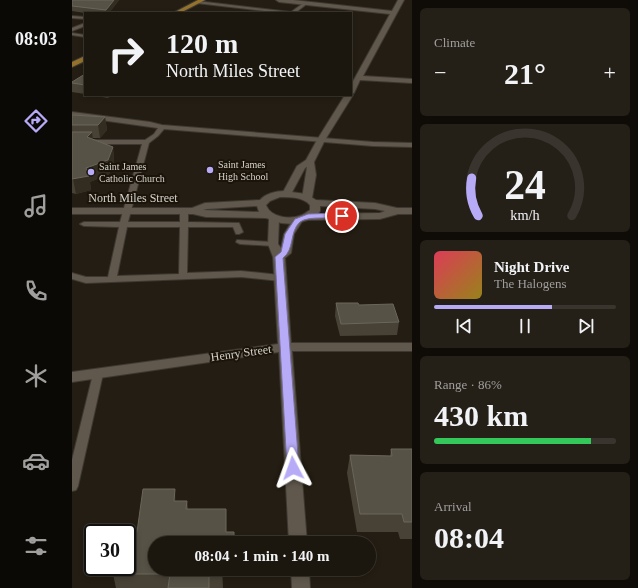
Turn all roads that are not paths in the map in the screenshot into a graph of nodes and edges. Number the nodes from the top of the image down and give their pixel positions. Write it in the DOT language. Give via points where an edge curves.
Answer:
graph roads {
  1 [pos="279,0"];
  2 [pos="401,0"];
  3 [pos="199,1"];
  4 [pos="306,3"];
  5 [pos="178,12"];
  6 [pos="284,12"];
  7 [pos="293,12"];
  8 [pos="394,13"];
  9 [pos="72,17"];
  10 [pos="84,18"];
  11 [pos="84,24"];
  12 [pos="72,30"];
  13 [pos="72,34"];
  14 [pos="84,36"];
  15 [pos="84,59"];
  16 [pos="72,65"];
  17 [pos="355,81"];
  18 [pos="412,81"];
  19 [pos="348,96"];
  20 [pos="72,114"];
  21 [pos="162,127"];
  22 [pos="321,140"];
  23 [pos="72,142"];
  24 [pos="146,142"];
  25 [pos="412,144"];
  26 [pos="310,162"];
  27 [pos="287,194"];
  28 [pos="310,200"];
  29 [pos="262,203"];
  30 [pos="72,211"];
  31 [pos="126,211"];
  32 [pos="189,211"];
  33 [pos="397,211"];
  34 [pos="412,211"];
  35 [pos="270,217"];
  36 [pos="308,217"];
  37 [pos="298,220"];
  38 [pos="84,224"];
  39 [pos="124,224"];
  40 [pos="185,224"];
  41 [pos="239,232"];
  42 [pos="240,242"];
  43 [pos="273,244"];
  44 [pos="279,257"];
  45 [pos="72,276"];
  46 [pos="183,276"];
  47 [pos="112,278"];
  48 [pos="280,278"];
  49 [pos="412,346"];
  50 [pos="285,347"];
  51 [pos="98,374"];
  52 [pos="72,377"];
  53 [pos="72,486"];
  54 [pos="298,536"];
  55 [pos="300,576"];
  56 [pos="301,588"];
  1 -- 4 [label="street"];
  2 -- 8 [label="street"];
  3 -- 5 [label="main road"];
  3 -- 6 [label="lane"];
  4 -- 7 [label="lane"];
  4 -- 8 [label="street"];
  8 -- 17 [label="street"];
  9 -- 10 [label="lane"];
  11 -- 12 [label="lane"];
  13 -- 14 [label="lane"];
  15 -- 16 [label="main road"];
  17 -- 18 [label="street"];
  19 -- 22 [label="street"];
  20 -- 21 [label="lane"];
  21 -- 22 [label="lane"];
  21 -- 24 [label="lane"];
  22 -- 25 [label="lane"];
  22 -- 26 [label="street"];
  23 -- 24 [label="lane"];
  24 -- 31 [label="lane"];
  26 -- 27 [label="street" via="301,166"];
  26 -- 28 [label="street" via="313,168 309,182"];
  27 -- 28 [label="street"];
  27 -- 29 [label="street" via="272,196"];
  28 -- 33 [label="street" via="375,206"];
  28 -- 36 [label="street" via="316,207"];
  29 -- 32 [label="street, North Miles Street" via="206,206"];
  29 -- 35 [label="street" via="260,207"];
  30 -- 31 [label="street, North Miles Street"];
  31 -- 32 [label="street, North Miles Street"];
  31 -- 39 [label="lane"];
  32 -- 35 [label="street, North Miles Street"];
  32 -- 40 [label="lane"];
  33 -- 34 [label="street"];
  33 -- 36 [label="street" via="380,216"];
  35 -- 37 [label="street, North Miles Street"];
  35 -- 43 [label="street"];
  36 -- 37 [label="street, North Miles Street"];
  37 -- 44 [label="street" via="289,234 285,253"];
  38 -- 39 [label="lane"];
  39 -- 40 [label="lane"];
  39 -- 47 [label="lane"];
  40 -- 41 [label="lane" via="236,225"];
  40 -- 46 [label="lane"];
  42 -- 43 [label="lane"];
  43 -- 44 [label="street"];
  44 -- 48 [label="street"];
  45 -- 47 [label="lane" via="86,280"];
  46 -- 47 [label="lane"];
  46 -- 48 [label="lane" via="241,274"];
  48 -- 50 [label="street"];
  49 -- 50 [label="street, Henry Street"];
  50 -- 51 [label="street, Henry Street"];
  50 -- 54 [label="street"];
  51 -- 52 [label="street, Henry Street"];
  51 -- 53 [label="lane"];
  55 -- 56 [label="street"];
}
